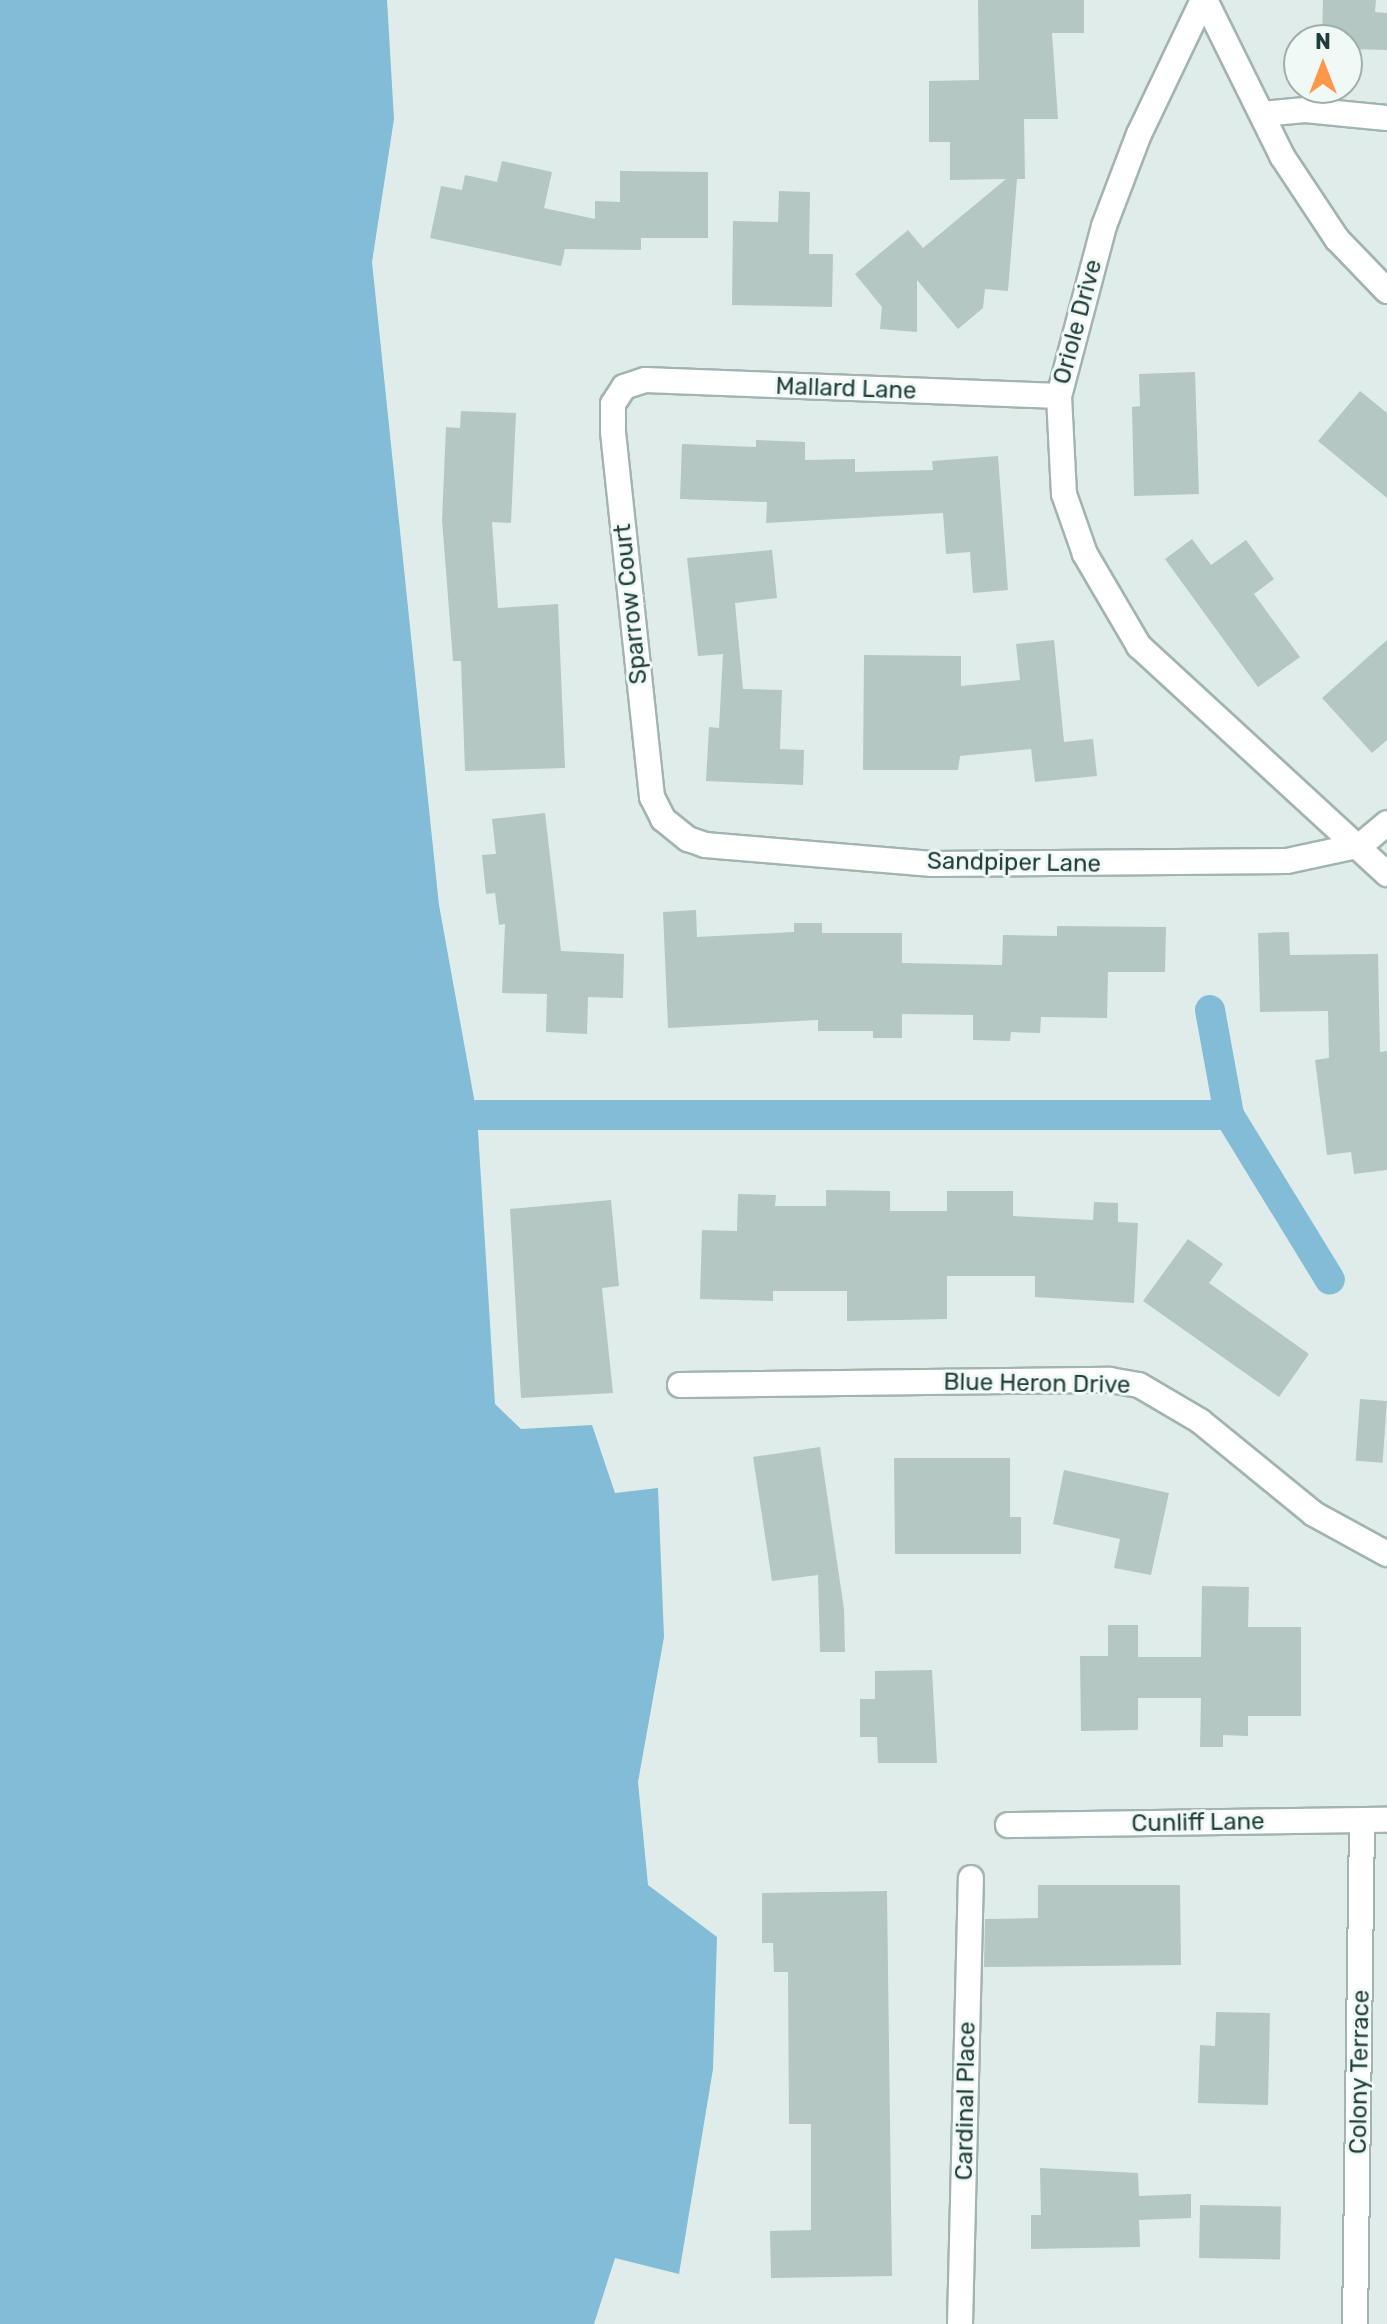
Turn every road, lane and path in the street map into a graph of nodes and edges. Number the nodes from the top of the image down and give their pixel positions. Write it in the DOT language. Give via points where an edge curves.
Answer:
graph roads {
  1 [pos="1204,0"];
  2 [pos="1262,114"];
  3 [pos="1387,118"];
  4 [pos="1387,291"];
  5 [pos="633,383"];
  6 [pos="1059,396"];
  7 [pos="1387,823"];
  8 [pos="672,828"];
  9 [pos="1361,845"];
  10 [pos="1387,874"];
  11 [pos="680,1385"];
  12 [pos="1387,1554"];
  13 [pos="1387,1820"];
  14 [pos="1362,1821"];
  15 [pos="1008,1825"];
  16 [pos="971,1878"];
  17 [pos="960,2324"];
  18 [pos="1355,2324"];
  1 -- 2 [label="street"];
  1 -- 6 [label="street, Oriole Drive" via="1139,134 1104,226"];
  2 -- 3 [label="street" via="1305,110"];
  2 -- 4 [label="street" via="1312,205"];
  5 -- 6 [label="street, Mallard Lane"];
  5 -- 8 [label="street, Sparrow Court" via="613,404 613,432 652,797"];
  6 -- 9 [label="street, Oriole Drive" via="1064,494 1085,554 1116,615 1164,673"];
  7 -- 9 [label="street"];
  8 -- 9 [label="street, Sandpiper Lane" via="705,845 932,864 1287,861"];
  9 -- 10 [label="street, Oriole Drive"];
  11 -- 12 [label="street, Blue Heron Drive" via="1094,1380 1139,1385 1200,1421 1314,1514"];
  13 -- 14 [label="street, Cunliff Lane"];
  14 -- 15 [label="street, Cunliff Lane"];
  14 -- 18 [label="street, Colony Terrace"];
  16 -- 17 [label="street, Cardinal Place"];
}
